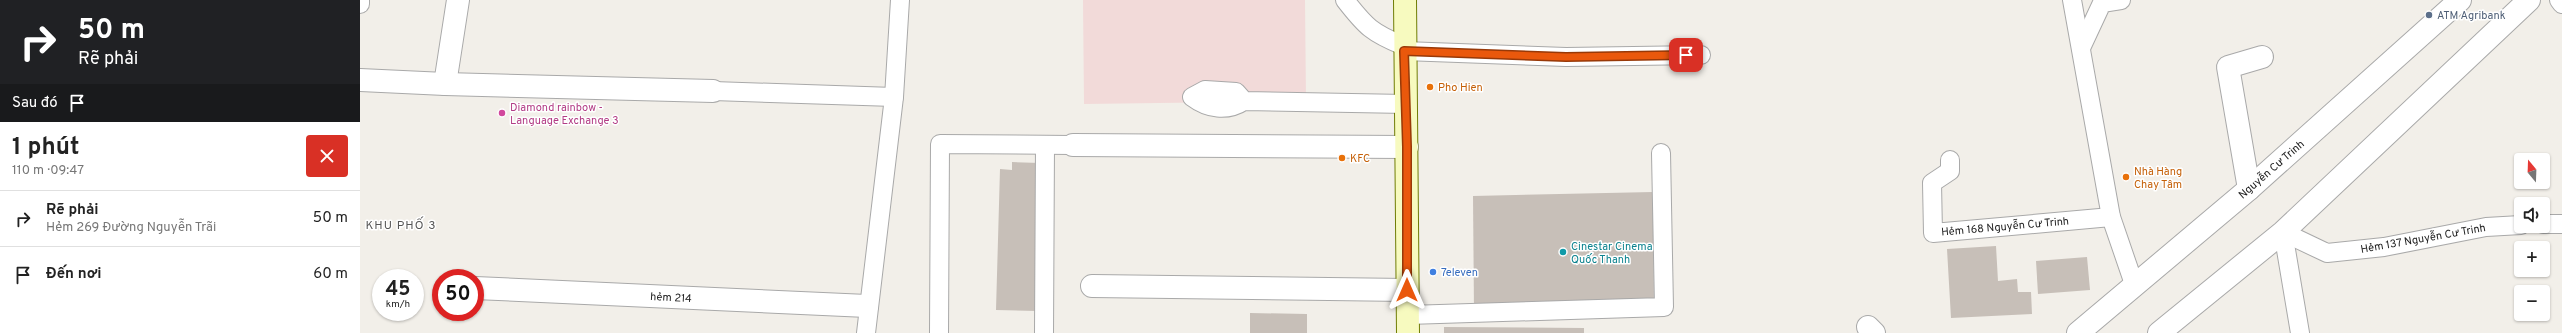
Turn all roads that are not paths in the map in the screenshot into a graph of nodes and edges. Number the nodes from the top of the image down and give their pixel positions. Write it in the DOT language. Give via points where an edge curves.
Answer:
graph roads {
  1 [pos="360,0"];
  2 [pos="458,0"];
  3 [pos="900,0"];
  4 [pos="1345,0"];
  5 [pos="1405,0"];
  6 [pos="2072,0"];
  7 [pos="2121,0"];
  8 [pos="2460,0"];
  9 [pos="2529,0"];
  10 [pos="2559,0"];
  11 [pos="360,4"];
  12 [pos="2562,4"];
  13 [pos="2081,48"];
  14 [pos="1404,49"];
  15 [pos="1701,55"];
  16 [pos="2262,57"];
  17 [pos="360,80"];
  18 [pos="445,84"];
  19 [pos="713,90"];
  20 [pos="894,98"];
  21 [pos="1244,101"];
  22 [pos="1406,104"];
  23 [pos="1045,145"];
  24 [pos="1073,145"];
  25 [pos="1407,147"];
  26 [pos="1662,153"];
  27 [pos="1950,160"];
  28 [pos="2249,189"];
  29 [pos="2110,217"];
  30 [pos="2550,224"];
  31 [pos="2562,224"];
  32 [pos="2514,225"];
  33 [pos="2283,232"];
  34 [pos="2134,284"];
  35 [pos="1092,286"];
  36 [pos="484,288"];
  37 [pos="1407,290"];
  38 [pos="868,306"];
  39 [pos="1408,324"];
  40 [pos="866,333"];
  41 [pos="939,333"];
  42 [pos="1044,333"];
  43 [pos="2078,333"];
  44 [pos="2159,333"];
  45 [pos="2300,333"];
  1 -- 11 [label="lane"];
  2 -- 18 [label="street"];
  3 -- 20 [label="lane"];
  4 -- 14 [label="lane" via="1365,26"];
  5 -- 14 [label="main road"];
  6 -- 13 [label="lane"];
  7 -- 13 [label="lane" via="2102,3"];
  8 -- 28 [label="street, Nguyễn Cư Trinh"];
  9 -- 33 [label="street"];
  10 -- 12 [label="lane"];
  13 -- 29 [label="lane"];
  14 -- 15 [label="lane" via="1566,57"];
  14 -- 22 [label="main road"];
  16 -- 28 [label="street" via="2228,67"];
  17 -- 18 [label="street"];
  18 -- 19 [label="street"];
  19 -- 20 [label="lane"];
  20 -- 38 [label="lane"];
  21 -- 22 [label="lane"];
  22 -- 25 [label="main road"];
  23 -- 24 [label="lane"];
  23 -- 41 [label="lane" via="940,144"];
  23 -- 42 [label="lane"];
  24 -- 25 [label="street"];
  25 -- 37 [label="main road"];
  26 -- 39 [label="lane" via="1664,307"];
  27 -- 29 [label="lane, Hẻm 168 Nguyễn Cư Trinh" via="1950,171 1932,183 1933,232"];
  28 -- 34 [label="street, Nguyễn Cư Trinh"];
  29 -- 34 [label="lane"];
  30 -- 31 [label="lane"];
  32 -- 33 [label="lane, Hẻm 137 Nguyễn Cư Trinh" via="2486,227 2384,247 2327,253"];
  33 -- 44 [label="street"];
  33 -- 45 [label="lane"];
  34 -- 43 [label="street, Nguyễn Cư Trinh"];
  35 -- 37 [label="street"];
  36 -- 38 [label="street, hẻm 214"];
  37 -- 39 [label="main road"];
  38 -- 40 [label="lane"];
}
